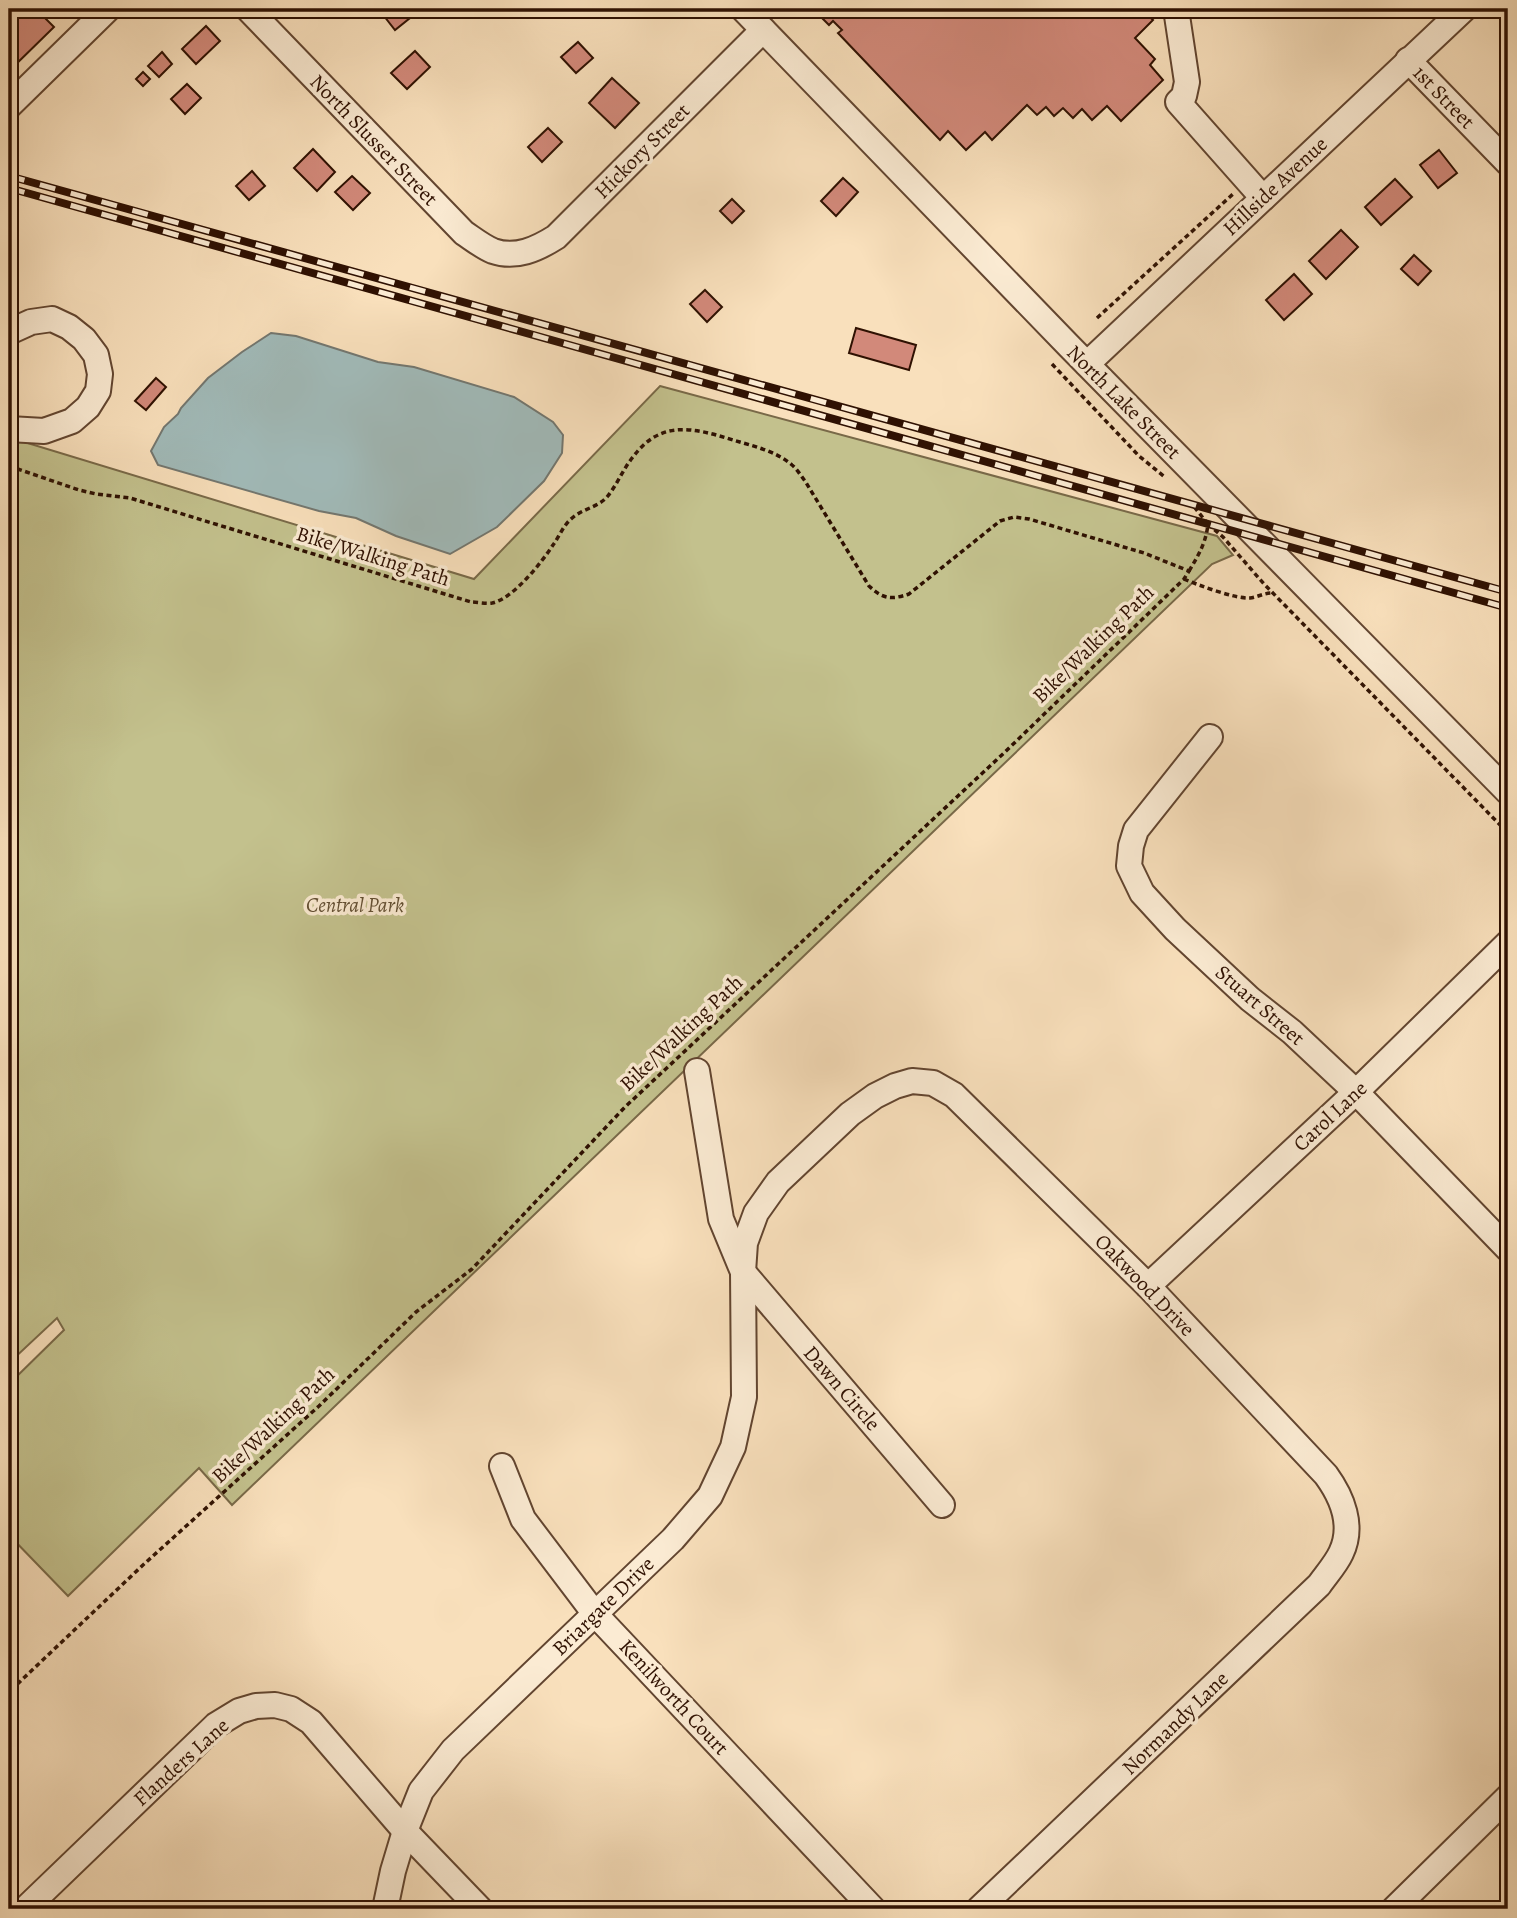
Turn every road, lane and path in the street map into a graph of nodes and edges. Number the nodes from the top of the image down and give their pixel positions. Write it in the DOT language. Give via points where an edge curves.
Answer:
graph roads {
  1 [pos="108,9"];
  2 [pos="248,9"];
  3 [pos="743,9"];
  4 [pos="1176,9"];
  5 [pos="1464,9"];
  6 [pos="763,30"];
  7 [pos="1408,60"];
  8 [pos="9,106"];
  9 [pos="1508,163"];
  10 [pos="1263,198"];
  11 [pos="511,255"];
  12 [pos="9,332"];
  13 [pos="1052,364"];
  14 [pos="1087,364"];
  15 [pos="9,429"];
  16 [pos="9,466"];
  17 [pos="1171,481"];
  18 [pos="1185,495"];
  19 [pos="1208,524"];
  20 [pos="1189,571"];
  21 [pos="1184,579"];
  22 [pos="1264,583"];
  23 [pos="1263,594"];
  24 [pos="1275,595"];
  25 [pos="1210,737"];
  26 [pos="1508,792"];
  27 [pos="1508,833"];
  28 [pos="1508,943"];
  29 [pos="697,1071"];
  30 [pos="912,1081"];
  31 [pos="1356,1092"];
  32 [pos="1508,1249"];
  33 [pos="743,1272"];
  34 [pos="1148,1286"];
  35 [pos="502,1466"];
  36 [pos="942,1505"];
  37 [pos="1346,1522"];
  38 [pos="595,1614"];
  39 [pos="9,1692"];
  40 [pos="1508,1797"];
  41 [pos="405,1831"];
  42 [pos="24,1909"];
  43 [pos="385,1909"];
  44 [pos="480,1909"];
  45 [pos="873,1909"];
  46 [pos="979,1909"];
  47 [pos="1394,1909"];
  1 -- 8 [label="street"];
  2 -- 11 [label="street, North Slusser Street" via="464,233 492,251"];
  3 -- 6 [label="street, North Lake Street"];
  4 -- 10 [label="street" via="1187,82 1178,102"];
  5 -- 7 [label="street, Hillside Avenue"];
  6 -- 11 [label="street, Hickory Street" via="556,237 535,250"];
  6 -- 14 [label="street, North Lake Street"];
  7 -- 9 [label="street, 1st Street"];
  7 -- 10 [label="street, Hillside Avenue"];
  10 -- 14 [label="street, Hillside Avenue"];
  12 -- 15 [label="street" via="52,319 84,339 96,355 100,374 98,391 72,421 44,431"];
  13 -- 17 [label="path" via="1139,456"];
  14 -- 26 [label="street, North Lake Street"];
  16 -- 20 [label="path, Bike/Walking Path" via="471,602 493,603 526,579 575,515 605,499 643,444 678,428 731,439 793,465 869,586 888,598 909,594 1000,521 1014,517 1144,553"];
  18 -- 19 [label="path"];
  19 -- 20 [label="path" via="1207,537"];
  19 -- 22 [label="path"];
  20 -- 21 [label="path, Bike/Walking Path"];
  21 -- 23 [label="path" via="1240,597"];
  21 -- 39 [label="path, Bike/Walking Path" via="625,1107 472,1269 416,1312"];
  22 -- 23 [label="path"];
  22 -- 24 [label="path"];
  23 -- 24 [label="path"];
  24 -- 27 [label="path"];
  25 -- 31 [label="street, Stuart Street" via="1136,830 1129,866 1142,893 1175,929"];
  28 -- 31 [label="street, Carol Lane"];
  29 -- 33 [label="street, Briargate Drive" via="721,1219"];
  30 -- 33 [label="street, Briargate Drive" via="875,1096 850,1114 778,1182 756,1213 745,1243"];
  30 -- 34 [label="street, Oakwood Drive" via="933,1083 954,1095"];
  31 -- 32 [label="street, Stuart Street"];
  31 -- 34 [label="street, Carol Lane"];
  33 -- 36 [label="street, Dawn Circle"];
  33 -- 38 [label="street, Briargate Drive" via="744,1397 733,1447 710,1496 673,1539"];
  34 -- 37 [label="street, Oakwood Drive" via="1326,1475 1344,1506"];
  35 -- 38 [label="street, Kenilworth Court" via="523,1519"];
  37 -- 46 [label="street, Normandy Lane" via="1341,1553 1319,1585"];
  38 -- 41 [label="street, Briargate Drive" via="453,1750 421,1791"];
  38 -- 45 [label="street, Kenilworth Court"];
  40 -- 47 [label="street"];
  41 -- 42 [label="street, Flanders Lane" via="311,1722 291,1709 256,1706 216,1725"];
  41 -- 43 [label="street, Briargate Drive"];
  41 -- 44 [label="street, Flanders Lane"];
}
